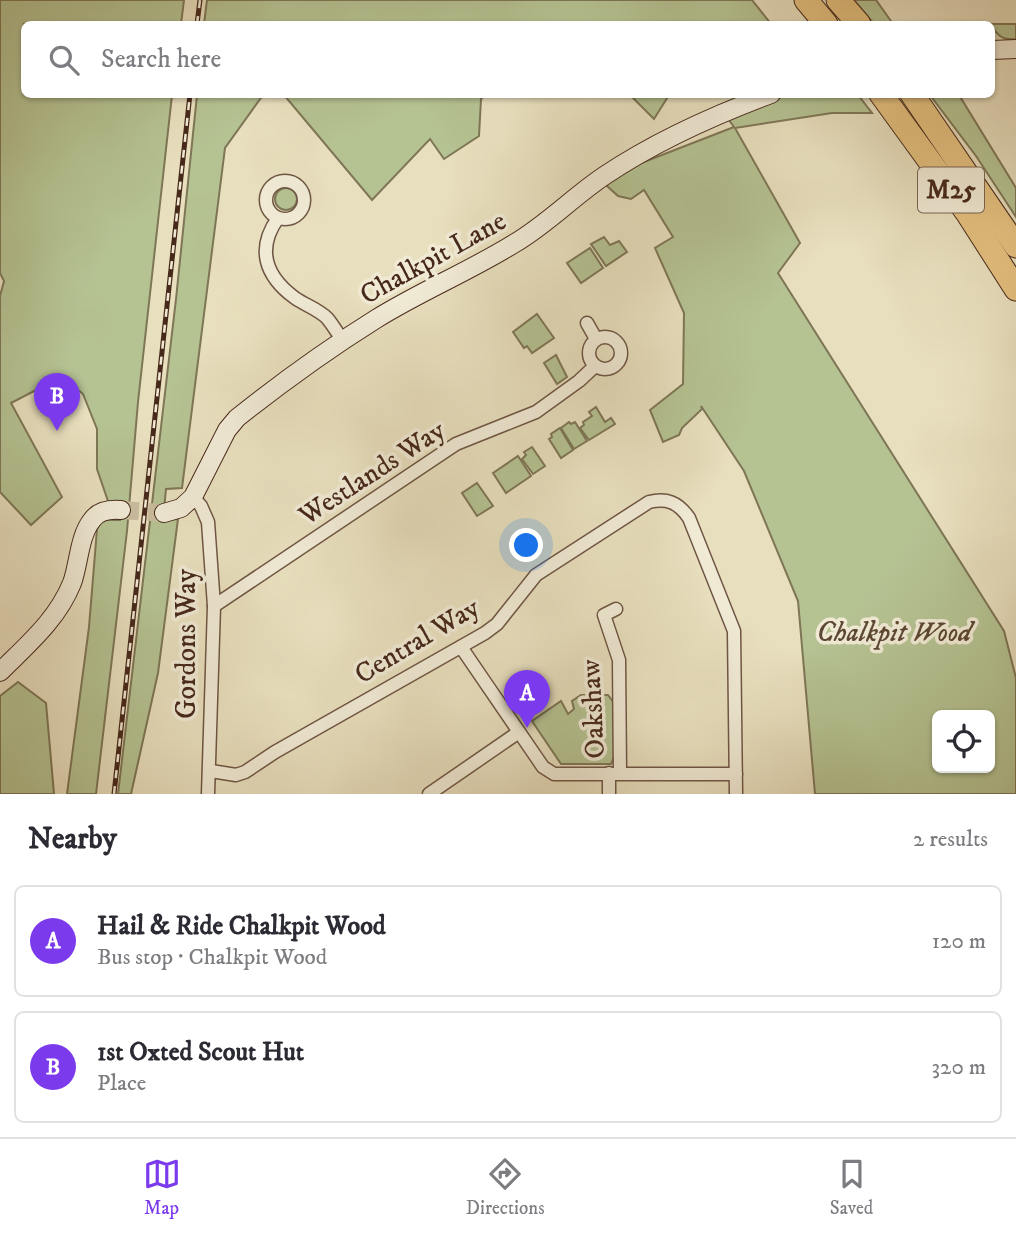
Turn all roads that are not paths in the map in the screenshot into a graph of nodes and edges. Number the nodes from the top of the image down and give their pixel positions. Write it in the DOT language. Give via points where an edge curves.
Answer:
graph roads {
  1 [pos="806,0"];
  2 [pos="838,0"];
  3 [pos="824,21"];
  4 [pos="856,21"];
  5 [pos="1016,49"];
  6 [pos="995,50"];
  7 [pos="760,98"];
  8 [pos="884,98"];
  9 [pos="915,98"];
  10 [pos="278,218"];
  11 [pos="1016,246"];
  12 [pos="1016,289"];
  13 [pos="587,323"];
  14 [pos="596,339"];
  15 [pos="343,341"];
  16 [pos="595,366"];
  17 [pos="193,498"];
  18 [pos="121,510"];
  19 [pos="164,513"];
  20 [pos="215,606"];
  21 [pos="616,609"];
  22 [pos="461,647"];
  23 [pos="0,672"];
  24 [pos="519,732"];
  25 [pos="211,771"];
  26 [pos="615,773"];
  27 [pos="736,775"];
  28 [pos="208,794"];
  29 [pos="429,794"];
  30 [pos="609,794"];
  31 [pos="736,794"];
  1 -- 3 [label="highway"];
  2 -- 4 [label="highway"];
  5 -- 6 [label="street"];
  7 -- 15 [label="street, Chalkpit Lane" via="673,136 606,175 517,242 411,298"];
  8 -- 12 [label="highway, M25"];
  9 -- 11 [label="highway, M25"];
  10 -- 15 [label="street" via="265,244 269,267 281,286 327,318"];
  13 -- 14 [label="street"];
  14 -- 16 [label="street" via="589,355"];
  14 -- 16 [label="street" via="613,338 622,356 611,368"];
  15 -- 17 [label="street, Chalkpit Lane" via="237,418"];
  16 -- 20 [label="street, Westlands Way" via="536,412 456,444"];
  17 -- 19 [label="street"];
  17 -- 20 [label="street, Gordons Way" via="206,517"];
  18 -- 23 [label="street" via="111,509 93,518 62,606"];
  20 -- 25 [label="street, Gordons Way"];
  21 -- 26 [label="street, Oakshaw" via="604,615 619,660"];
  22 -- 24 [label="street"];
  22 -- 25 [label="street, Central Way" via="245,772"];
  22 -- 27 [label="street, Central Way" via="497,624 536,575 649,502 670,501 682,507 689,518 734,631"];
  24 -- 26 [label="street" via="543,767 554,774"];
  24 -- 29 [label="street"];
  25 -- 28 [label="street, Gordons Way"];
  26 -- 27 [label="street"];
  26 -- 30 [label="street"];
  27 -- 31 [label="street, Central Way"];
}
